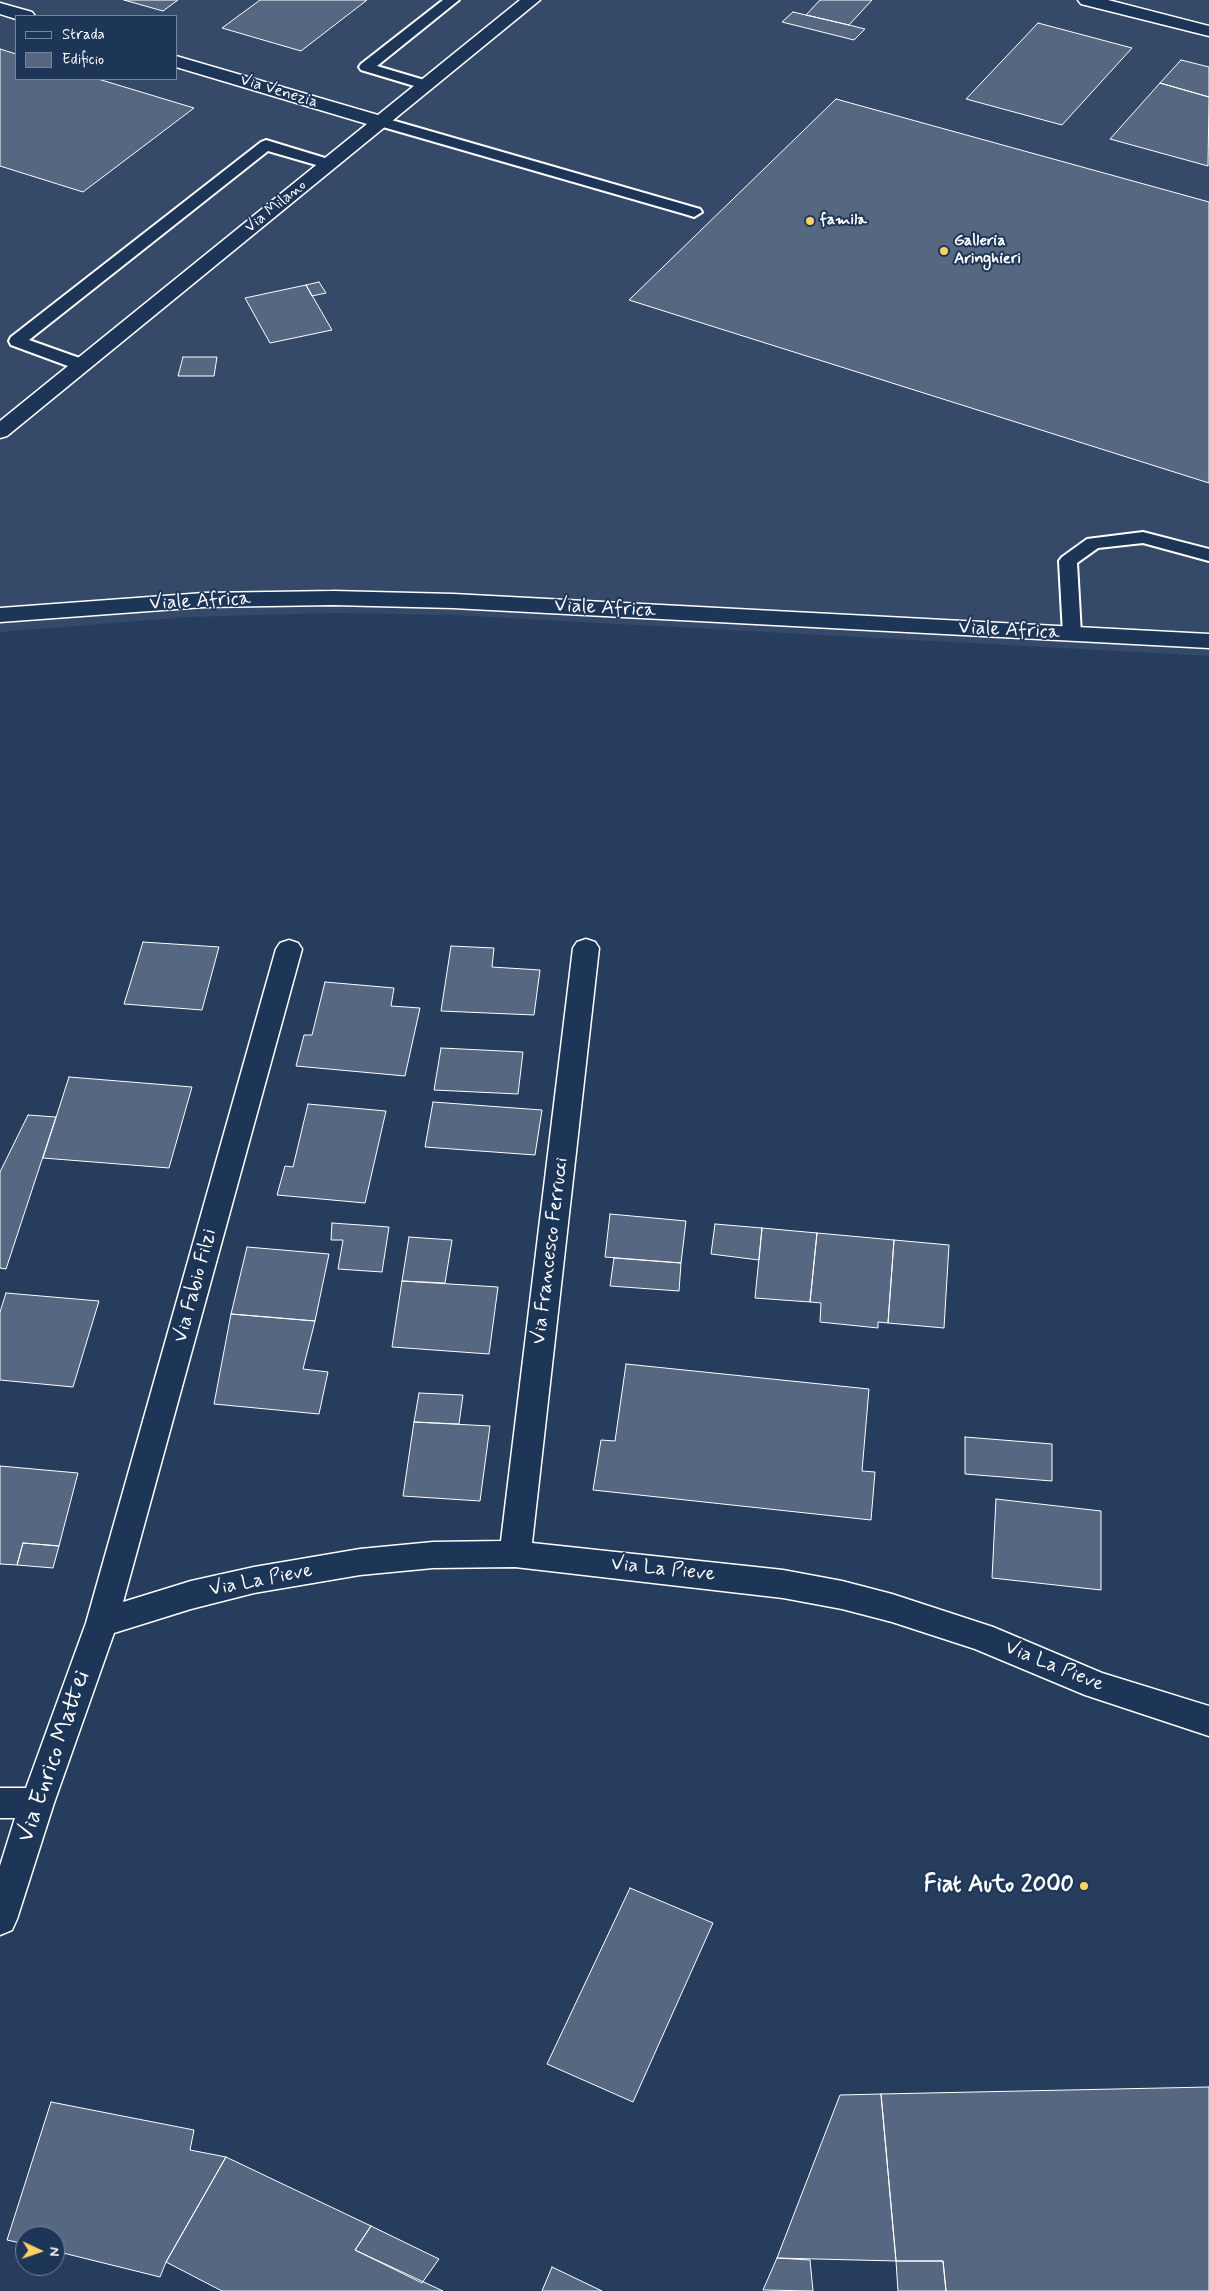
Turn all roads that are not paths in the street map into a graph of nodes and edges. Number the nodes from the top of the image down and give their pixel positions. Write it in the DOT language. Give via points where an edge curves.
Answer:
graph roads {
  1 [pos="452,0"];
  2 [pos="531,0"];
  3 [pos="1087,0"];
  4 [pos="0,8"];
  5 [pos="23,15"];
  6 [pos="1209,31"];
  7 [pos="178,62"];
  8 [pos="426,85"];
  9 [pos="381,122"];
  10 [pos="330,164"];
  11 [pos="694,212"];
  12 [pos="82,364"];
  13 [pos="0,406"];
  14 [pos="22,414"];
  15 [pos="0,432"];
  16 [pos="1209,555"];
  17 [pos="0,615"];
  18 [pos="1072,634"];
  19 [pos="1209,641"];
  20 [pos="586,948"];
  21 [pos="289,949"];
  22 [pos="515,1554"];
  23 [pos="102,1623"];
  24 [pos="1209,1721"];
  25 [pos="0,1803"];
  26 [pos="37,1803"];
  27 [pos="0,1919"];
  1 -- 8 [label="lane" via="366,67"];
  2 -- 8 [label="street, Via Milano"];
  3 -- 6 [label="street"];
  4 -- 5 [label="street"];
  7 -- 9 [label="street, Via Venezia"];
  8 -- 9 [label="street, Via Milano"];
  9 -- 10 [label="street, Via Milano"];
  9 -- 11 [label="lane"];
  10 -- 12 [label="street, Via Milano"];
  10 -- 12 [label="lane" via="266,145 17,341"];
  12 -- 14 [label="street, Via Milano"];
  13 -- 14 [label="street"];
  14 -- 15 [label="street"];
  16 -- 18 [label="lane" via="1143,537 1093,543 1068,561"];
  17 -- 18 [label="street, Viale Africa" via="204,600 333,598 453,601"];
  18 -- 19 [label="street, Viale Africa"];
  20 -- 22 [label="street, Via Francesco Ferrucci"];
  21 -- 23 [label="street, Via Fabio Filzi"];
  22 -- 23 [label="street, Via La Pieve" via="433,1555 292,1573 191,1595"];
  22 -- 24 [label="street, Via La Pieve" via="782,1584 842,1595 982,1637 1096,1685"];
  23 -- 26 [label="street, Via Enrico Mattei"];
  25 -- 26 [label="street"];
  26 -- 27 [label="street, Via Enrico Mattei"];
}
